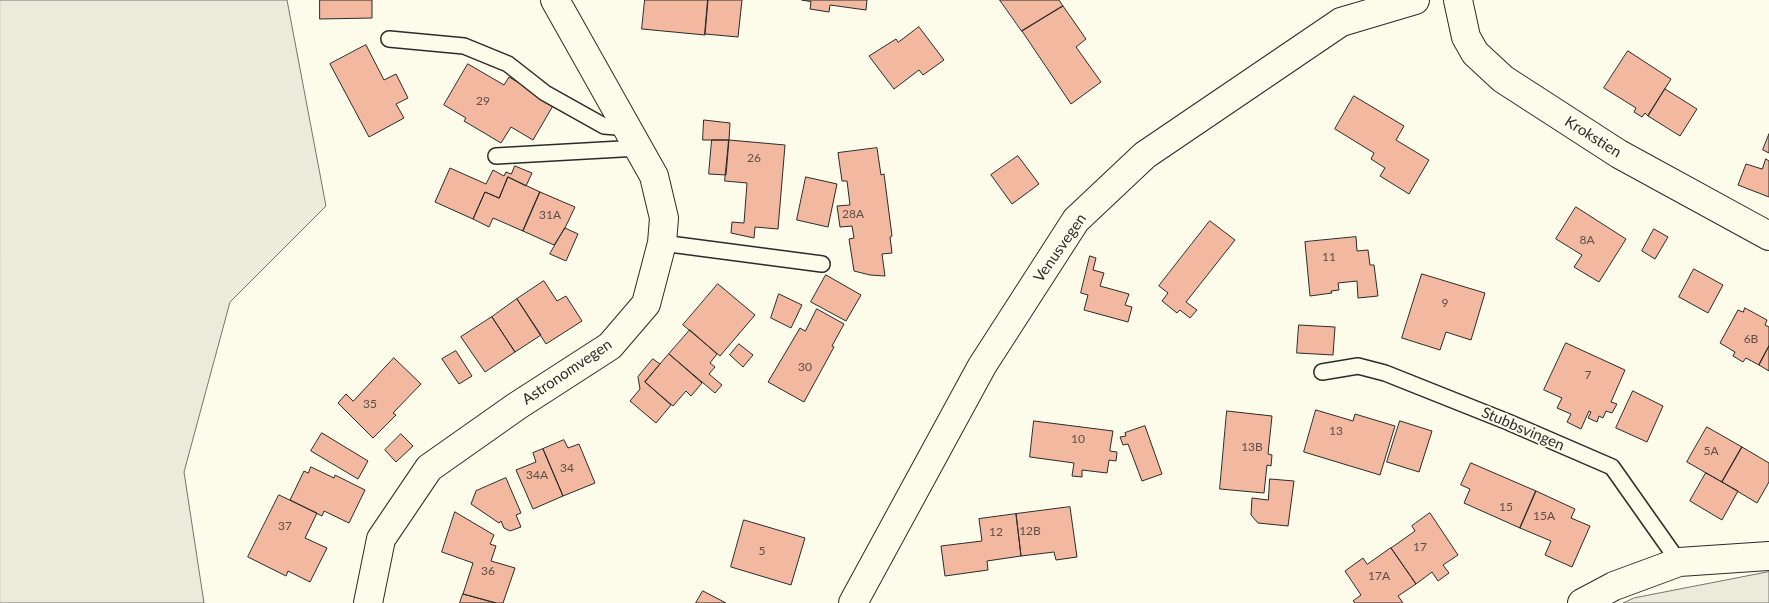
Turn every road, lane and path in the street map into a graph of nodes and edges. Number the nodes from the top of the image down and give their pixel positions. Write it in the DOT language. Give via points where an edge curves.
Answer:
graph roads {
  1 [pos="555,0"];
  2 [pos="1415,0"];
  3 [pos="1458,0"];
  4 [pos="389,39"];
  5 [pos="634,138"];
  6 [pos="496,156"];
  7 [pos="1769,236"];
  8 [pos="662,243"];
  9 [pos="822,264"];
  10 [pos="1322,372"];
  11 [pos="1769,556"];
  12 [pos="1679,562"];
  13 [pos="368,603"];
  14 [pos="853,603"];
  15 [pos="1582,603"];
  1 -- 5 [label="street, Astronomvegen"];
  2 -- 14 [label="street, Venusvegen" via="1341,22 1146,156 1076,220 982,366"];
  3 -- 7 [label="street, Krokstien" via="1466,37 1475,53 1503,80 1619,154"];
  4 -- 5 [label="lane" via="464,46 508,64 546,93 604,126"];
  5 -- 6 [label="lane"];
  5 -- 8 [label="street, Astronomvegen" via="654,176 664,218"];
  8 -- 9 [label="lane"];
  8 -- 13 [label="street, Astronomvegen" via="646,304 610,346 429,468 381,539"];
  10 -- 12 [label="lane, Stubbsvingen" via="1358,366 1385,374 1612,467"];
  11 -- 12 [label="street"];
  12 -- 15 [label="street" via="1614,586"];
}
